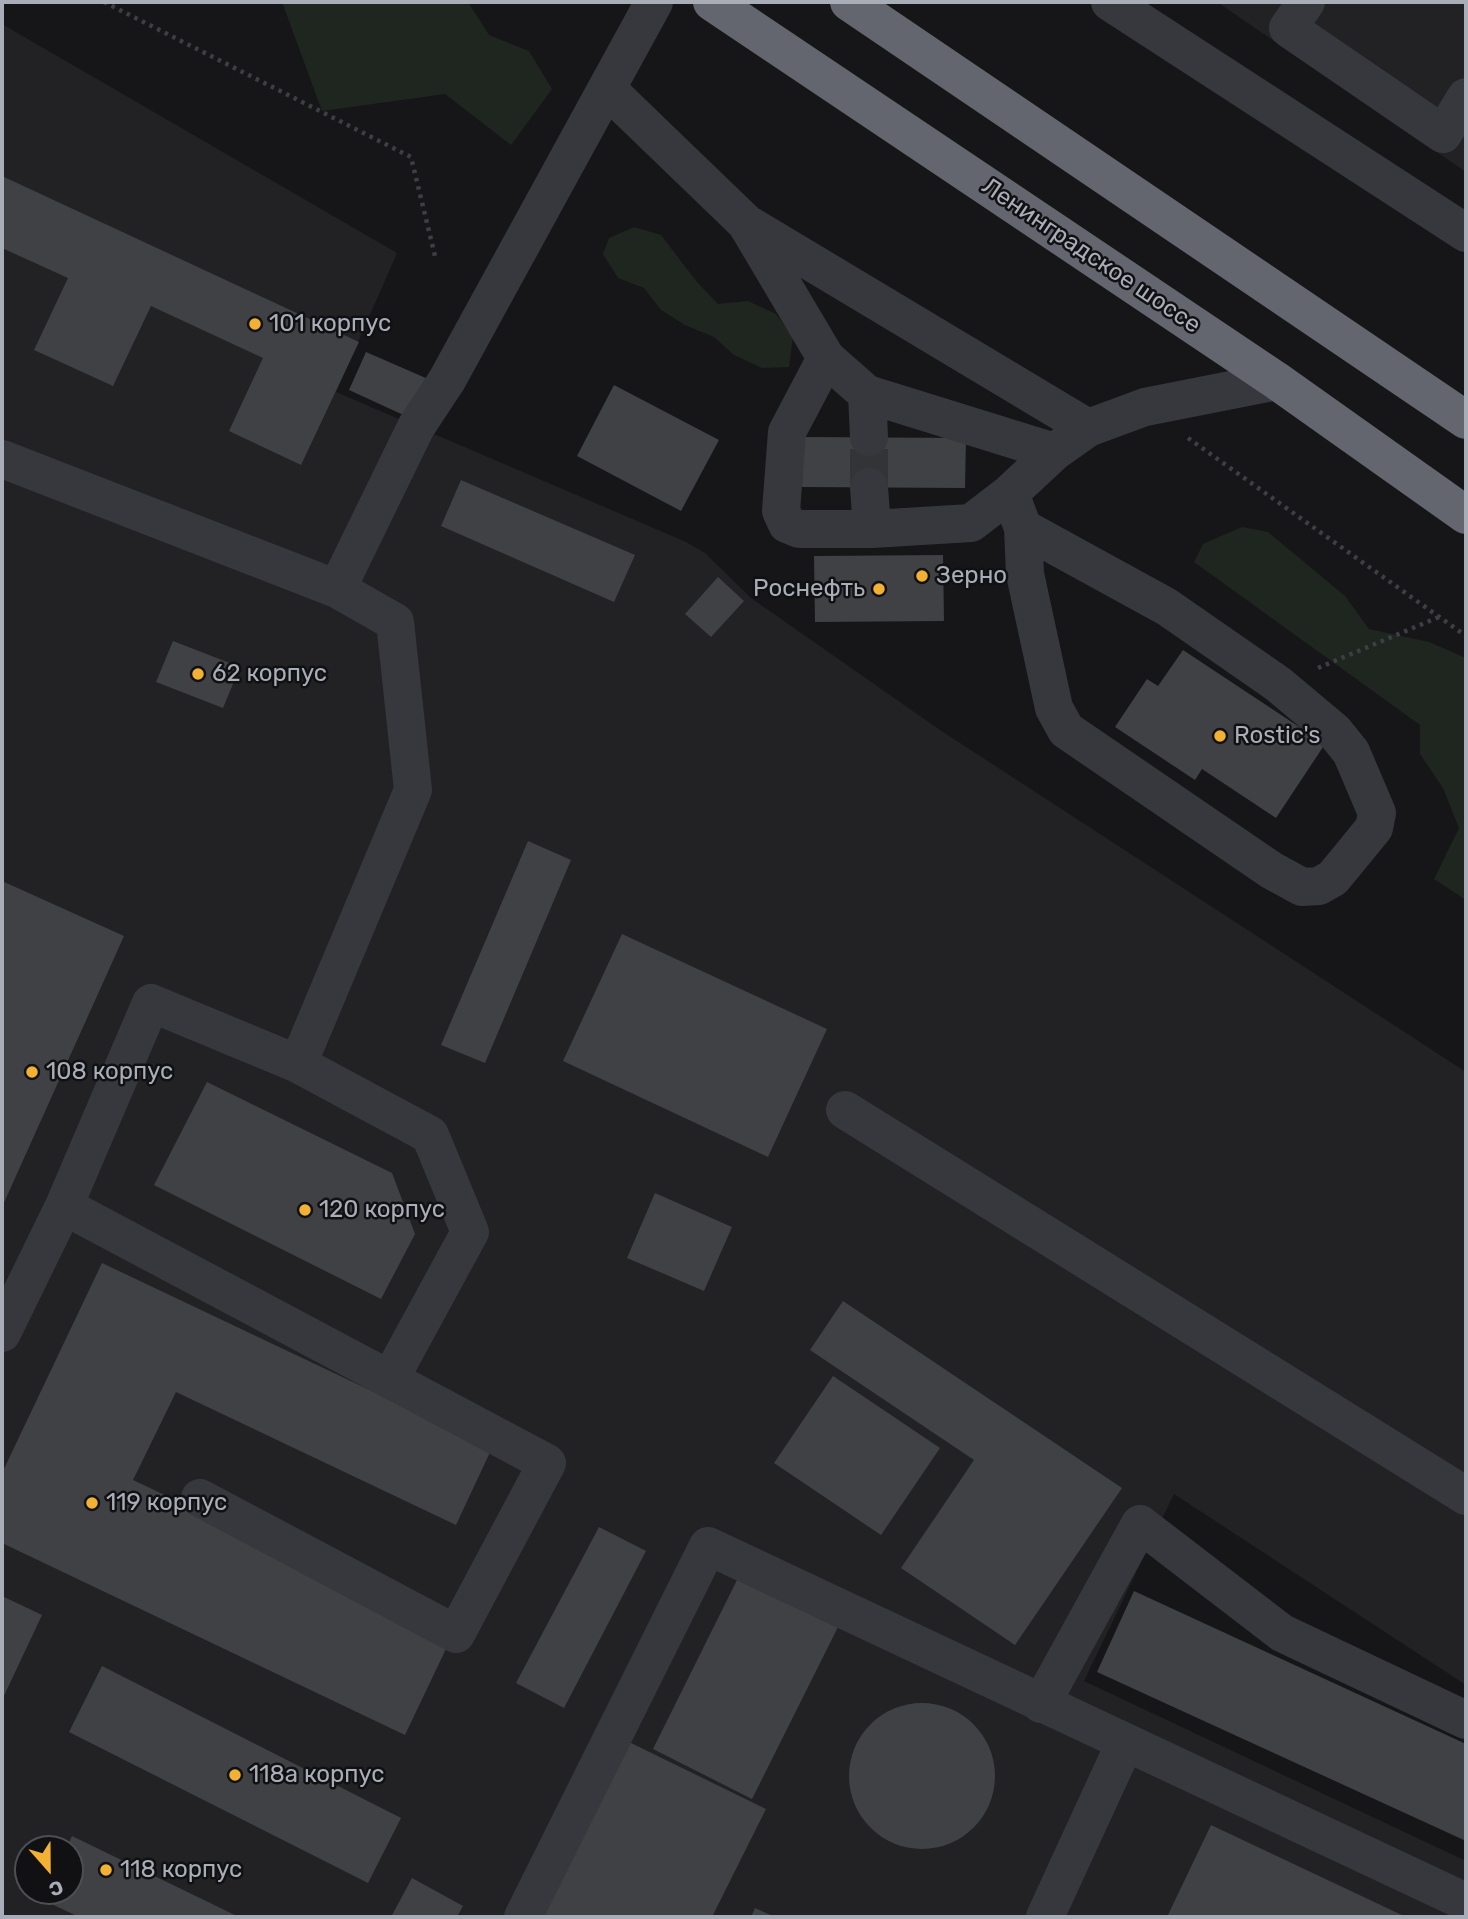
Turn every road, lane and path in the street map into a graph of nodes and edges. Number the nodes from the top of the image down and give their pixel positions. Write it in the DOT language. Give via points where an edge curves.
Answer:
graph roads {
  1 [pos="104,2"];
  2 [pos="654,2"];
  3 [pos="712,2"];
  4 [pos="849,2"];
  5 [pos="1110,2"];
  6 [pos="1306,2"];
  7 [pos="607,89"];
  8 [pos="1466,97"];
  9 [pos="746,223"];
  10 [pos="1466,233"];
  11 [pos="435,256"];
  12 [pos="826,358"];
  13 [pos="1277,381"];
  14 [pos="867,394"];
  15 [pos="1145,407"];
  16 [pos="1466,420"];
  17 [pos="1088,428"];
  18 [pos="869,438"];
  19 [pos="1054,452"];
  20 [pos="2,459"];
  21 [pos="869,487"];
  22 [pos="1010,493"];
  23 [pos="1466,515"];
  24 [pos="1023,528"];
  25 [pos="872,529"];
  26 [pos="337,589"];
  27 [pos="1440,617"];
  28 [pos="1466,636"];
  29 [pos="1279,684"];
  30 [pos="298,1064"];
  31 [pos="845,1110"];
  32 [pos="64,1206"];
  33 [pos="2,1333"];
  34 [pos="390,1379"];
  35 [pos="1466,1496"];
  36 [pos="200,1497"];
  37 [pos="1041,1704"];
  38 [pos="1466,1720"];
  39 [pos="1125,1743"];
  40 [pos="1466,1902"];
  41 [pos="523,1917"];
  42 [pos="1045,1917"];
  1 -- 11 [label="path" via="411,157"];
  2 -- 7 [label="lane"];
  3 -- 13 [label="highway, Ленинградское шоссе"];
  4 -- 16 [label="highway"];
  5 -- 10 [label="lane"];
  6 -- 8 [label="lane" via="1288,28 1443,134"];
  7 -- 9 [label="lane"];
  7 -- 26 [label="lane" via="447,380 416,427"];
  9 -- 12 [label="lane"];
  9 -- 17 [label="lane"];
  12 -- 14 [label="lane"];
  12 -- 25 [label="lane" via="787,432 781,511 787,524 799,529"];
  13 -- 15 [label="lane"];
  13 -- 23 [label="highway, Ленинградское шоссе"];
  14 -- 18 [label="lane"];
  14 -- 19 [label="lane"];
  15 -- 17 [label="lane"];
  15 -- 27 [label="path"];
  17 -- 19 [label="lane"];
  19 -- 22 [label="lane"];
  20 -- 26 [label="lane"];
  21 -- 25 [label="lane"];
  22 -- 24 [label="lane"];
  22 -- 25 [label="lane" via="971,523"];
  24 -- 29 [label="lane" via="1167,607"];
  24 -- 29 [label="lane" via="1025,574 1054,708 1066,730 1271,870 1302,887 1319,886 1333,878 1374,828 1377,813 1351,752 1334,731"];
  26 -- 30 [label="lane" via="395,622 413,790"];
  27 -- 28 [label="path"];
  27 -- 29 [label="path"];
  30 -- 32 [label="lane" via="151,1003"];
  30 -- 34 [label="lane" via="430,1135 470,1232"];
  31 -- 35 [label="lane"];
  32 -- 33 [label="lane"];
  32 -- 34 [label="lane"];
  34 -- 36 [label="lane" via="547,1463 456,1634"];
  37 -- 38 [label="lane" via="1140,1524 1282,1633"];
  37 -- 39 [label="lane"];
  37 -- 41 [label="lane" via="708,1546"];
  39 -- 40 [label="lane"];
  39 -- 42 [label="lane"];
}
